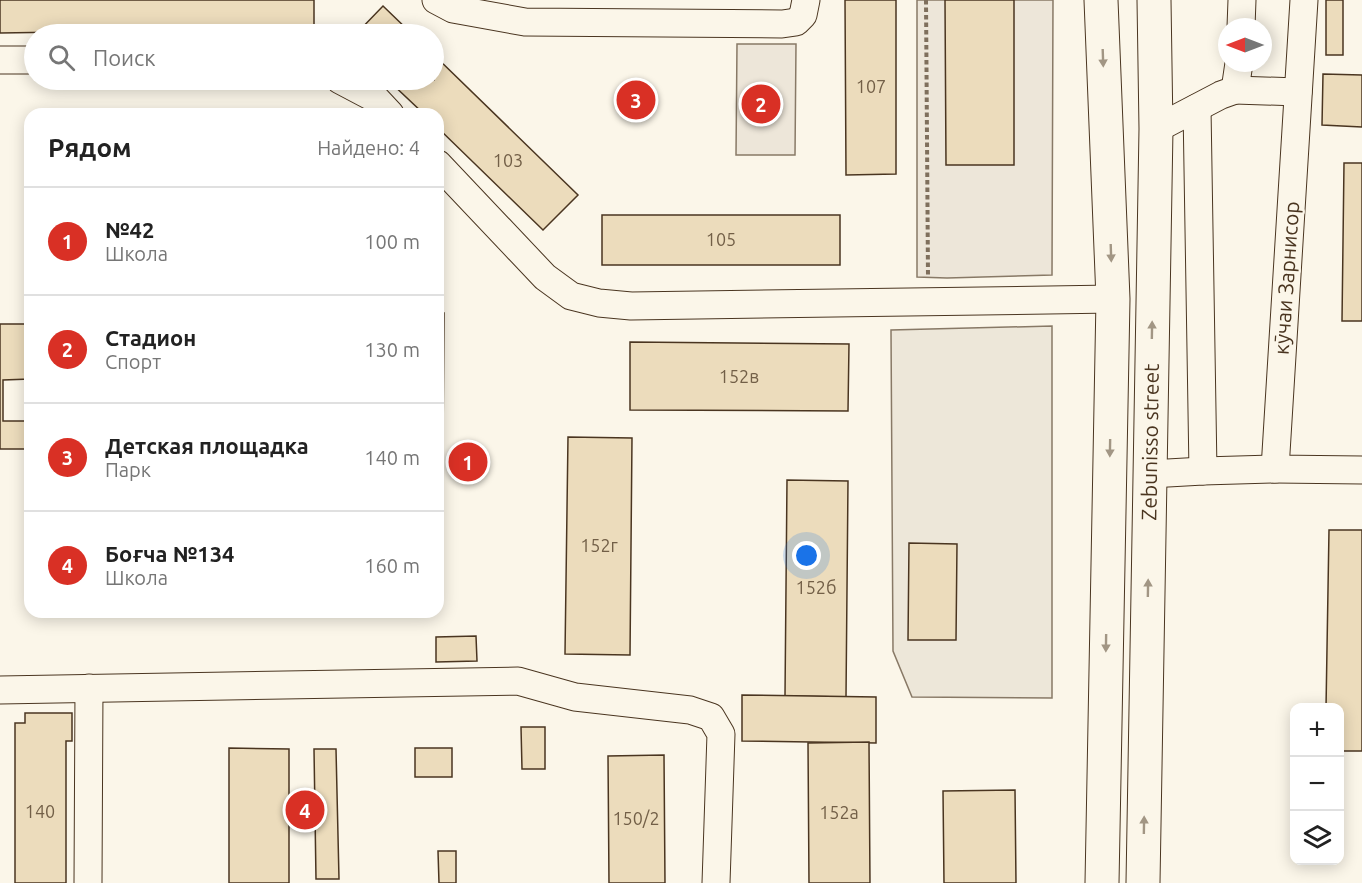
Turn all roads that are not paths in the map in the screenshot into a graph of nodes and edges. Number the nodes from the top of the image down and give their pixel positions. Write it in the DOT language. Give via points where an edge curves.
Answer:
graph roads {
  1 [pos="806,0"];
  2 [pos="1101,0"];
  3 [pos="1154,0"];
  4 [pos="1242,0"];
  5 [pos="1304,0"];
  6 [pos="448,3"];
  7 [pos="646,11"];
  8 [pos="1241,18"];
  9 [pos="0,60"];
  10 [pos="24,60"];
  11 [pos="1238,72"];
  12 [pos="359,90"];
  13 [pos="1235,90"];
  14 [pos="1298,92"];
  15 [pos="384,108"];
  16 [pos="1197,108"];
  17 [pos="1156,129"];
  18 [pos="444,170"];
  19 [pos="1113,299"];
  20 [pos="1275,469"];
  21 [pos="1362,470"];
  22 [pos="1203,471"];
  23 [pos="1150,474"];
  24 [pos="89,688"];
  25 [pos="0,690"];
  26 [pos="88,883"];
  27 [pos="716,883"];
  28 [pos="1102,883"];
  29 [pos="1143,883"];
  1 -- 7 [label="lane" via="803,15 796,22 782,24"];
  2 -- 19 [label="main road, one-way"];
  3 -- 17 [label="main road, Zebunisso street"];
  4 -- 8 [label="lane"];
  5 -- 14 [label="lane, кӯчаи Зарнисор"];
  6 -- 7 [label="lane" via="525,22"];
  9 -- 10 [label="lane"];
  11 -- 13 [label="lane"];
  12 -- 15 [label="lane"];
  13 -- 14 [label="lane"];
  13 -- 16 [label="lane"];
  14 -- 20 [label="lane, кӯчаи Зарнисор"];
  16 -- 17 [label="lane"];
  16 -- 22 [label="lane"];
  23 -- 17 [label="main road, Zebunisso street, one-way"];
  18 -- 19 [label="lane" via="545,277 571,296 599,303 631,306"];
  19 -- 28 [label="main road, one-way"];
  20 -- 21 [label="lane"];
  20 -- 22 [label="lane"];
  22 -- 23 [label="lane"];
  29 -- 23 [label="main road, Zebunisso street, one-way"];
  24 -- 25 [label="lane"];
  24 -- 26 [label="lane"];
  24 -- 27 [label="lane" via="518,681 575,698 690,710 711,717 721,734"];
}
